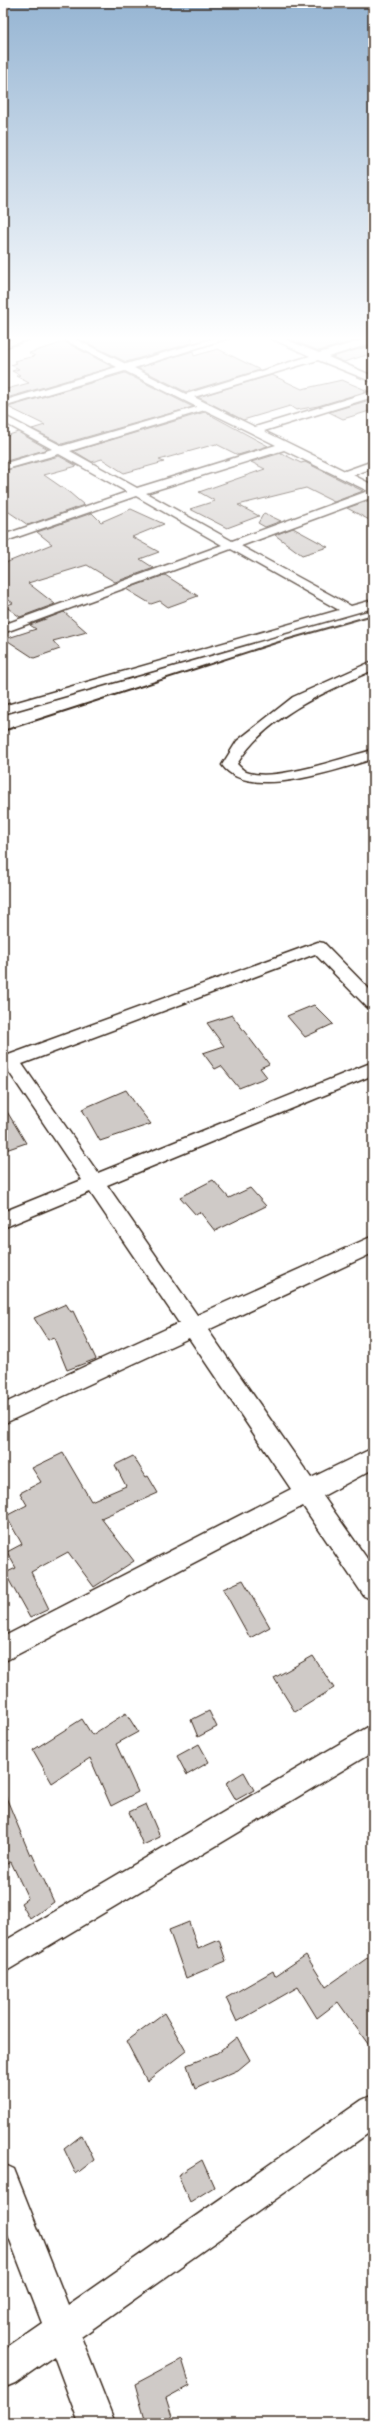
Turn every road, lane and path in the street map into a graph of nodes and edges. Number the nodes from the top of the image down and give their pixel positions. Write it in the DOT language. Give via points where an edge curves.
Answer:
graph roads {
  1 [pos="61,450"];
  2 [pos="271,450"];
  3 [pos="294,450"];
  4 [pos="373,464"];
  5 [pos="3,467"];
  6 [pos="344,475"];
  7 [pos="373,489"];
  8 [pos="137,492"];
  9 [pos="373,493"];
  10 [pos="3,539"];
  11 [pos="230,544"];
  12 [pos="373,604"];
  13 [pos="350,611"];
  14 [pos="3,629"];
  15 [pos="373,665"];
  16 [pos="3,710"];
  17 [pos="373,754"];
  18 [pos="373,1003"];
  19 [pos="7,1063"];
  20 [pos="373,1068"];
  21 [pos="94,1183"];
  22 [pos="3,1220"];
  23 [pos="373,1244"];
  24 [pos="193,1327"];
  25 [pos="3,1414"];
  26 [pos="373,1458"];
  27 [pos="307,1492"];
  28 [pos="373,1588"];
  29 [pos="3,1650"];
  30 [pos="373,1737"];
  31 [pos="3,1958"];
  32 [pos="373,2111"];
  33 [pos="3,2180"];
  34 [pos="61,2330"];
  35 [pos="3,2371"];
  36 [pos="97,2423"];
  1 -- 5 [label="street"];
  1 -- 8 [label="street"];
  2 -- 8 [label="street"];
  3 -- 6 [label="street"];
  4 -- 6 [label="street"];
  6 -- 7 [label="street"];
  8 -- 10 [label="street"];
  8 -- 11 [label="street"];
  9 -- 11 [label="street"];
  11 -- 13 [label="street"];
  11 -- 14 [label="street"];
  12 -- 13 [label="street"];
  13 -- 16 [label="street"];
  15 -- 17 [label="street" via="298,700 242,744 229,765 243,776 264,777 295,774"];
  18 -- 19 [label="street" via="318,947"];
  19 -- 21 [label="street"];
  20 -- 21 [label="street"];
  21 -- 22 [label="street"];
  21 -- 24 [label="street"];
  23 -- 24 [label="street"];
  24 -- 25 [label="street"];
  24 -- 27 [label="street"];
  26 -- 27 [label="street"];
  27 -- 28 [label="street"];
  27 -- 29 [label="street"];
  30 -- 31 [label="street"];
  32 -- 34 [label="street"];
  33 -- 34 [label="street"];
  34 -- 35 [label="street"];
  34 -- 36 [label="street"];
}
